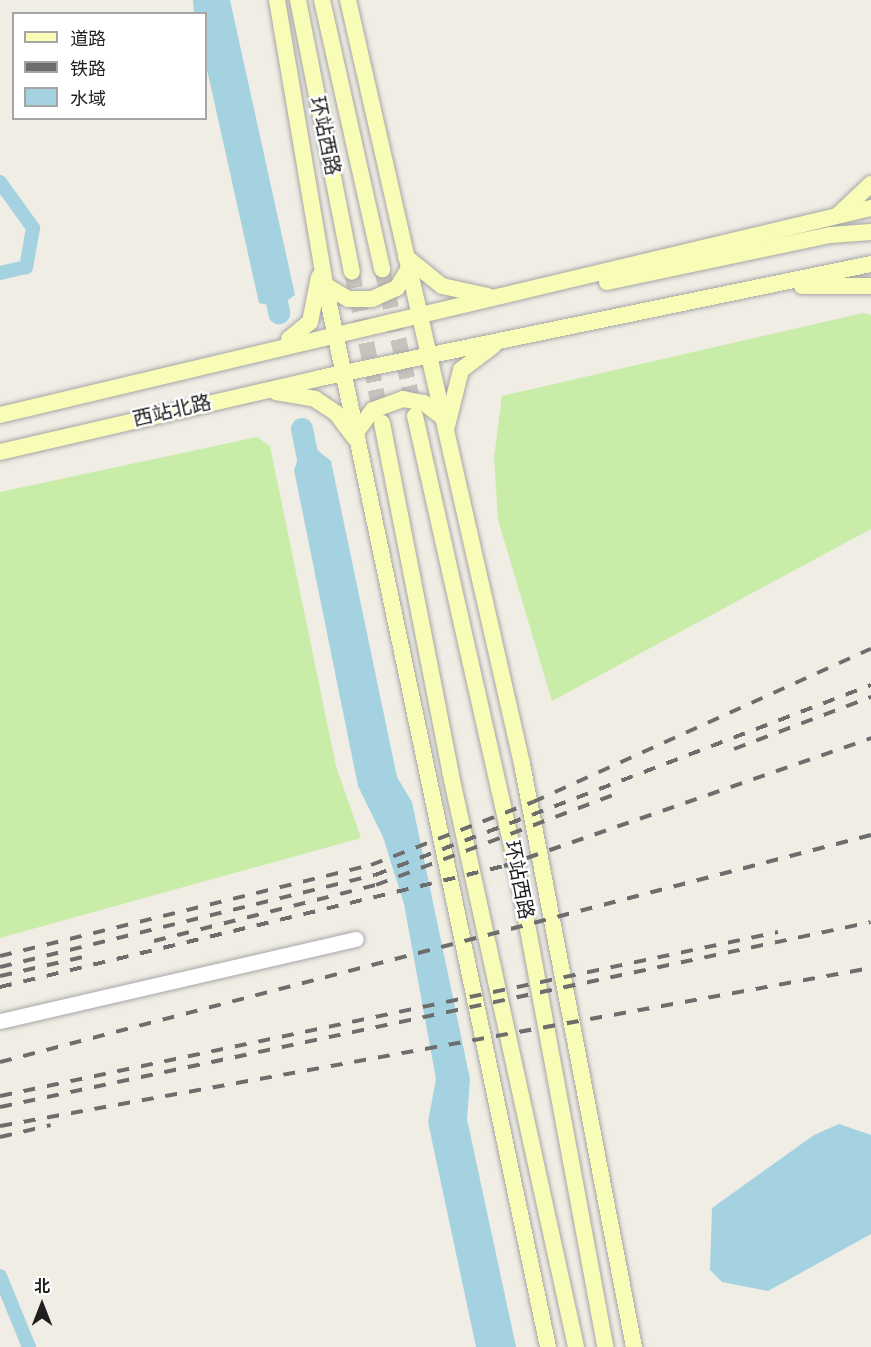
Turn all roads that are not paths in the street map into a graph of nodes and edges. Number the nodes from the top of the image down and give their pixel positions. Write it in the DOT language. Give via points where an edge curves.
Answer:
graph roads {
  1 [pos="277,0"];
  2 [pos="298,0"];
  3 [pos="322,0"];
  4 [pos="348,0"];
  5 [pos="871,184"];
  6 [pos="871,208"];
  7 [pos="838,215"];
  8 [pos="871,232"];
  9 [pos="323,259"];
  10 [pos="406,262"];
  11 [pos="871,264"];
  12 [pos="382,269"];
  13 [pos="352,272"];
  14 [pos="325,285"];
  15 [pos="556,286"];
  16 [pos="871,286"];
  17 [pos="750,287"];
  18 [pos="510,296"];
  19 [pos="418,316"];
  20 [pos="336,334"];
  21 [pos="510,337"];
  22 [pos="260,350"];
  23 [pos="427,355"];
  24 [pos="344,373"];
  25 [pos="255,392"];
  26 [pos="0,415"];
  27 [pos="440,415"];
  28 [pos="416,416"];
  29 [pos="382,423"];
  30 [pos="359,439"];
  31 [pos="446,439"];
  32 [pos="0,452"];
  33 [pos="356,939"];
  34 [pos="0,1022"];
  35 [pos="634,1346"];
  36 [pos="548,1347"];
  37 [pos="576,1347"];
  38 [pos="605,1347"];
  1 -- 9 [label="main road"];
  2 -- 13 [label="main road, 环站西路"];
  3 -- 12 [label="main road, 环站西路"];
  4 -- 10 [label="main road"];
  5 -- 7 [label="main road"];
  6 -- 7 [label="main road"];
  7 -- 15 [label="main road"];
  8 -- 15 [label="main road" via="830,236 636,279"];
  9 -- 14 [label="main road"];
  9 -- 22 [label="main road" via="306,328"];
  10 -- 14 [label="main road" via="397,288 372,299 348,299"];
  10 -- 18 [label="main road" via="455,291"];
  10 -- 19 [label="main road"];
  11 -- 17 [label="main road"];
  14 -- 20 [label="main road"];
  15 -- 18 [label="main road, 西站北路"];
  16 -- 17 [label="main road"];
  17 -- 21 [label="main road, 西站北路"];
  18 -- 19 [label="main road, 西站北路"];
  19 -- 20 [label="main road, 西站北路"];
  19 -- 23 [label="main road"];
  20 -- 22 [label="main road, 西站北路"];
  20 -- 24 [label="main road"];
  21 -- 23 [label="main road, 西站北路"];
  21 -- 31 [label="main road" via="461,370 451,395"];
  22 -- 26 [label="main road, 西站北路"];
  23 -- 24 [label="main road, 西站北路"];
  23 -- 27 [label="main road"];
  24 -- 25 [label="main road, 西站北路"];
  24 -- 30 [label="main road"];
  25 -- 30 [label="main road" via="315,399 336,413"];
  25 -- 32 [label="main road, 西站北路"];
  27 -- 30 [label="main road" via="424,403 402,399 373,410"];
  27 -- 31 [label="main road"];
  28 -- 38 [label="main road, 环站西路" via="518,870"];
  29 -- 37 [label="main road" via="450,771"];
  30 -- 36 [label="main road"];
  31 -- 35 [label="main road" via="522,764"];
  33 -- 34 [label="street"];
}
